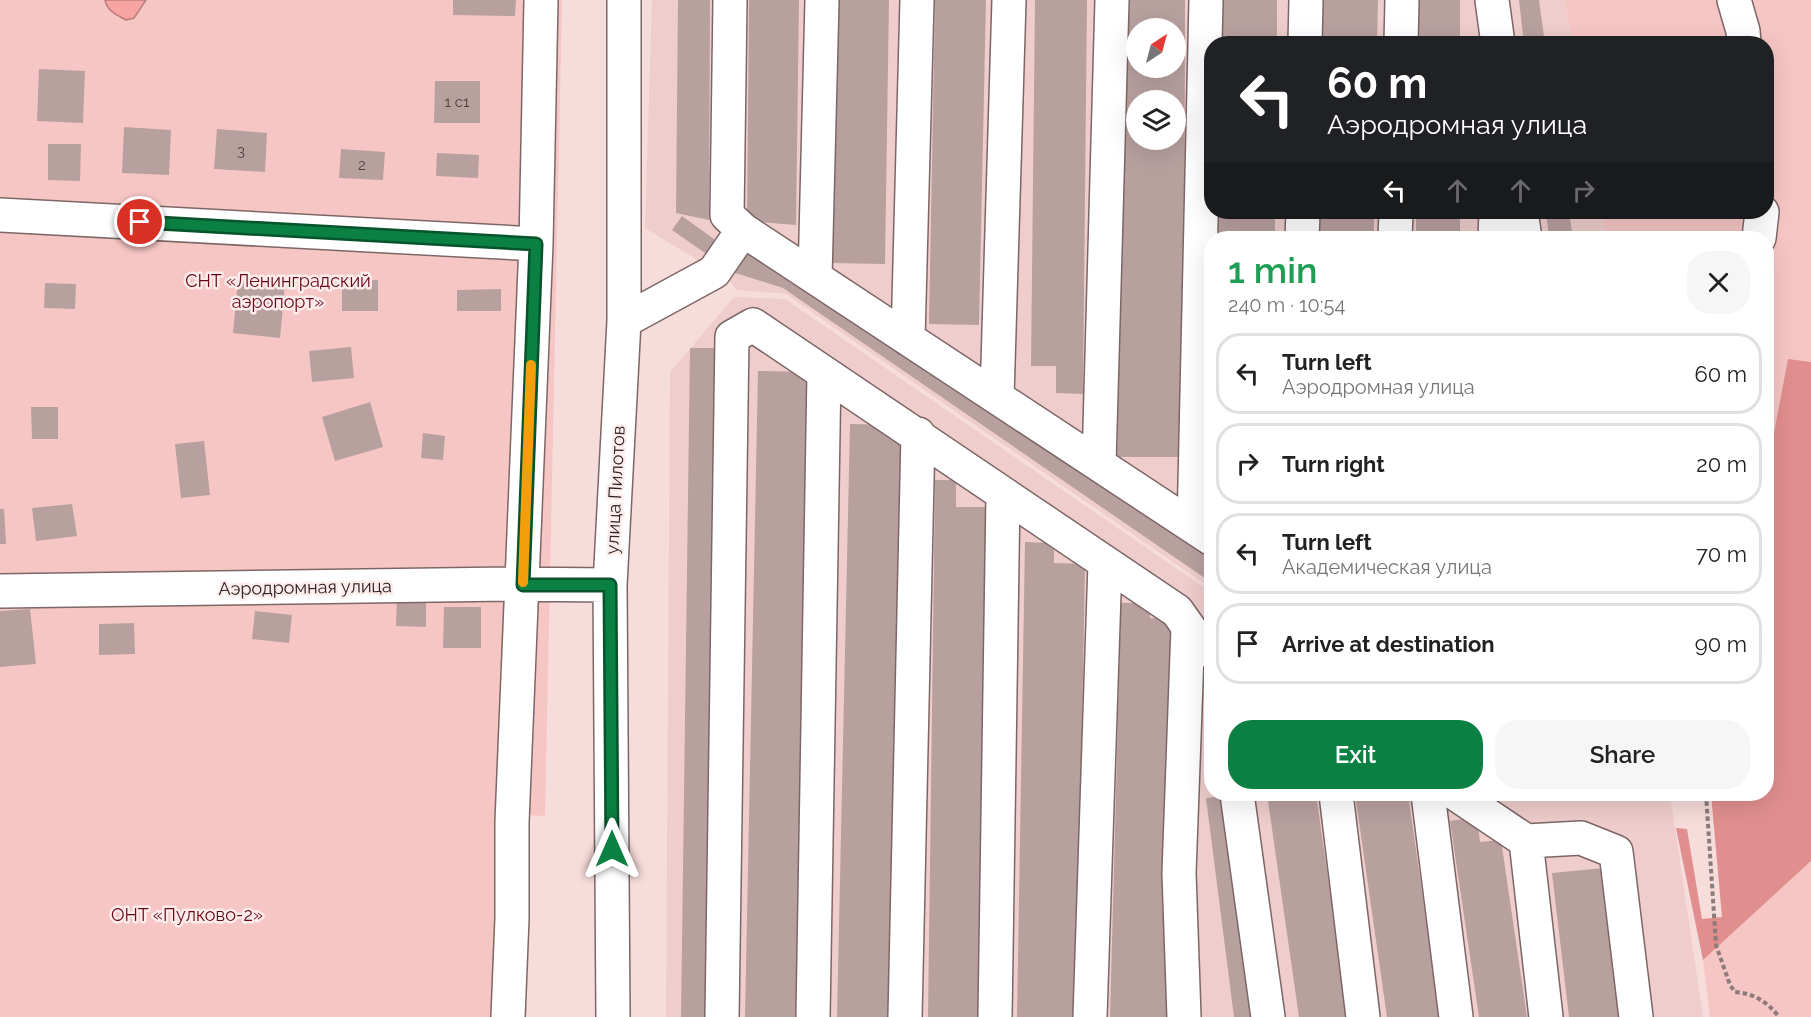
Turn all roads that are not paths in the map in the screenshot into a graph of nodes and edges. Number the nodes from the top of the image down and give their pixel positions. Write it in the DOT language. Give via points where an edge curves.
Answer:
graph roads {
  1 [pos="541,0"];
  2 [pos="624,0"];
  3 [pos="730,0"];
  4 [pos="822,0"];
  5 [pos="917,0"];
  6 [pos="1009,0"];
  7 [pos="1112,0"];
  8 [pos="1206,0"];
  9 [pos="1306,0"];
  10 [pos="1402,0"];
  11 [pos="1492,0"];
  12 [pos="1734,0"];
  13 [pos="1206,36"];
  14 [pos="1305,36"];
  15 [pos="1401,36"];
  16 [pos="1497,36"];
  17 [pos="1743,36"];
  18 [pos="0,214"];
  19 [pos="743,230"];
  20 [pos="536,244"];
  21 [pos="815,277"];
  22 [pos="624,321"];
  23 [pos="908,339"];
  24 [pos="1204,355"];
  25 [pos="824,373"];
  26 [pos="997,398"];
  27 [pos="918,434"];
  28 [pos="1099,464"];
  29 [pos="1003,494"];
  30 [pos="1203,533"];
  31 [pos="1105,562"];
  32 [pos="523,585"];
  33 [pos="610,585"];
  34 [pos="0,591"];
  35 [pos="1188,627"];
  36 [pos="1204,647"];
  37 [pos="1238,801"];
  38 [pos="1337,801"];
  39 [pos="1429,801"];
  40 [pos="1466,801"];
  41 [pos="1526,841"];
  42 [pos="508,1017"];
  43 [pos="613,1017"];
  44 [pos="722,1017"];
  45 [pos="813,1017"];
  46 [pos="905,1017"];
  47 [pos="994,1017"];
  48 [pos="1089,1017"];
  49 [pos="1184,1017"];
  50 [pos="1268,1017"];
  51 [pos="1363,1017"];
  52 [pos="1456,1017"];
  53 [pos="1546,1017"];
  54 [pos="1636,1017"];
  1 -- 20 [label="street"];
  2 -- 22 [label="street, улица Пилотов"];
  3 -- 19 [label="street" via="727,215"];
  4 -- 21 [label="street"];
  5 -- 23 [label="street"];
  6 -- 26 [label="street"];
  7 -- 28 [label="street"];
  8 -- 13 [label="street"];
  9 -- 14 [label="street"];
  10 -- 15 [label="street"];
  11 -- 16 [label="street"];
  12 -- 17 [label="street"];
  18 -- 20 [label="street"];
  19 -- 21 [label="street"];
  19 -- 22 [label="street" via="714,272"];
  20 -- 32 [label="street"];
  21 -- 23 [label="street"];
  22 -- 33 [label="street, улица Пилотов"];
  23 -- 26 [label="street"];
  24 -- 30 [label="street"];
  25 -- 27 [label="street"];
  25 -- 44 [label="street" via="753,325 732,337"];
  25 -- 45 [label="street"];
  26 -- 28 [label="street"];
  27 -- 29 [label="street"];
  27 -- 46 [label="street"];
  28 -- 30 [label="street"];
  29 -- 31 [label="street"];
  29 -- 47 [label="street"];
  31 -- 35 [label="street" via="1177,612"];
  31 -- 48 [label="street"];
  32 -- 33 [label="street, Аэродромная улица"];
  32 -- 34 [label="street, Аэродромная улица"];
  32 -- 42 [label="street"];
  33 -- 43 [label="street, улица Пилотов"];
  35 -- 36 [label="street"];
  35 -- 49 [label="street" via="1179,873"];
  37 -- 50 [label="street"];
  38 -- 51 [label="street"];
  39 -- 52 [label="street"];
  40 -- 41 [label="street"];
  41 -- 53 [label="street"];
  41 -- 54 [label="street" via="1581,838 1616,852"];
}
